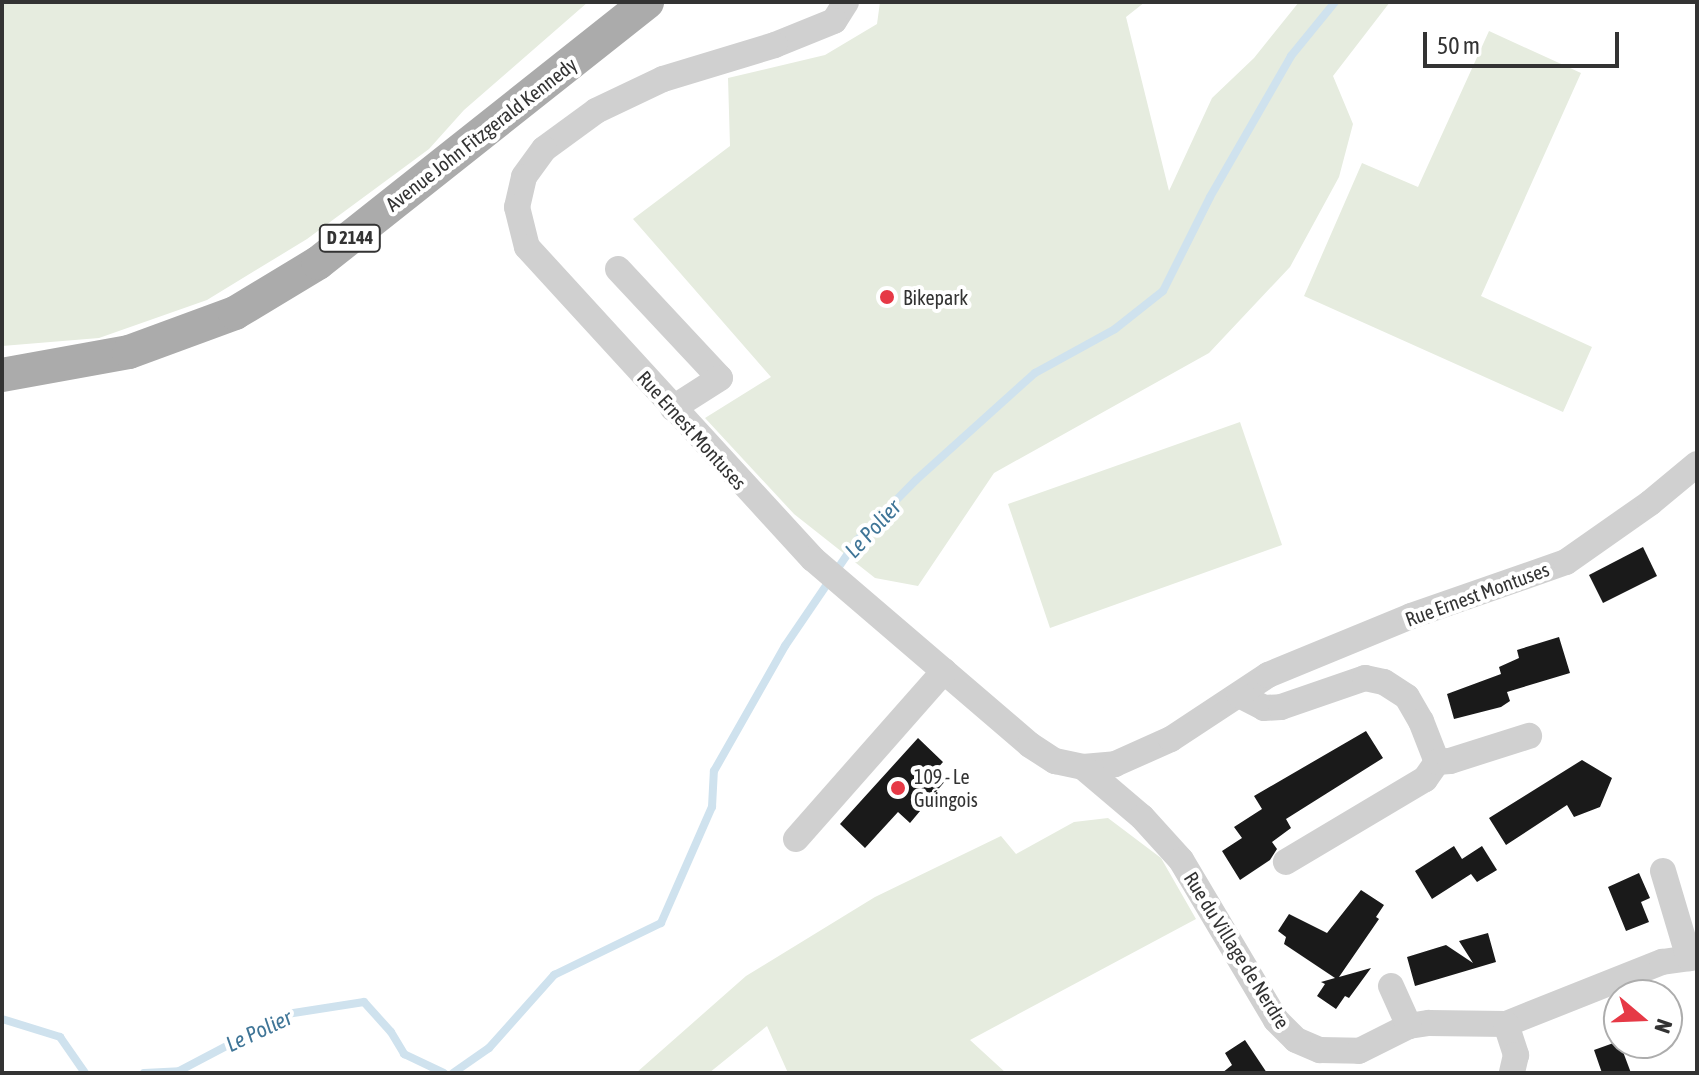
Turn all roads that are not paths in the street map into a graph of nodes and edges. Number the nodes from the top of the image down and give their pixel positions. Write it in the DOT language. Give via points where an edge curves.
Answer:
graph roads {
  1 [pos="647,2"];
  2 [pos="846,2"];
  3 [pos="618,269"];
  4 [pos="2,375"];
  5 [pos="673,408"];
  6 [pos="1697,464"];
  7 [pos="944,671"];
  8 [pos="1239,695"];
  9 [pos="1529,736"];
  10 [pos="1437,762"];
  11 [pos="1083,767"];
  12 [pos="796,839"];
  13 [pos="1286,862"];
  14 [pos="1663,871"];
  15 [pos="1693,957"];
  16 [pos="1391,986"];
  17 [pos="1506,1024"];
  18 [pos="1409,1026"];
  19 [pos="1512,1073"];
  1 -- 4 [label="main road, Avenue John Fitzgerald Kennedy / D 2144" via="318,263 235,313 129,352"];
  2 -- 5 [label="street, Rue Ernest Montuses" via="834,21 663,79 596,111 544,149 524,177 517,207 527,247"];
  3 -- 5 [label="street" via="720,378"];
  5 -- 7 [label="street, Rue Ernest Montuses" via="813,559"];
  6 -- 8 [label="street, Rue Ernest Montuses" via="1566,562 1411,616 1268,675"];
  7 -- 11 [label="street, Rue Ernest Montuses" via="1030,745 1055,761"];
  7 -- 12 [label="street"];
  8 -- 10 [label="street" via="1264,708 1281,707 1365,678 1384,682 1407,697"];
  8 -- 11 [label="street, Rue Ernest Montuses" via="1171,739 1115,764"];
  9 -- 10 [label="street"];
  10 -- 13 [label="street" via="1425,779"];
  11 -- 18 [label="street, Rue du Village de Nerdre" via="1142,817 1181,860 1276,1020 1296,1040 1320,1050 1359,1051"];
  14 -- 15 [label="street"];
  15 -- 17 [label="street, Rue du Village de Nerdre" via="1662,962"];
  16 -- 18 [label="street"];
  17 -- 18 [label="street, Rue du Village de Nerdre"];
  17 -- 19 [label="street" via="1516,1055"];
}
